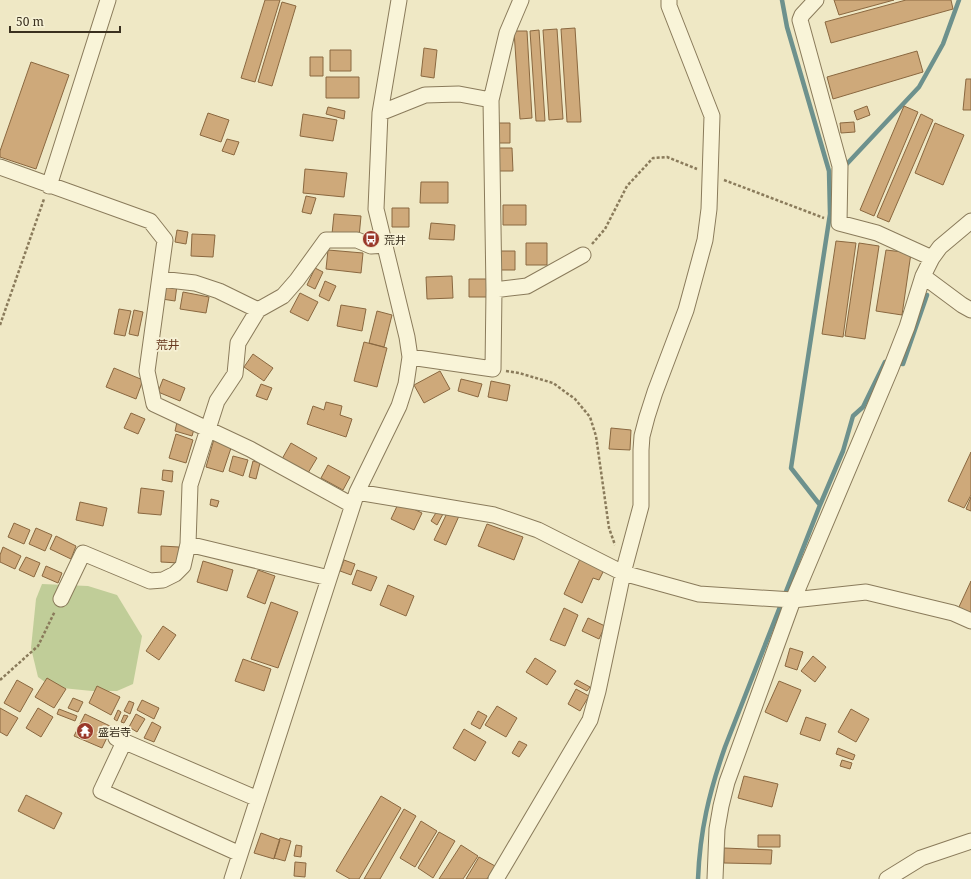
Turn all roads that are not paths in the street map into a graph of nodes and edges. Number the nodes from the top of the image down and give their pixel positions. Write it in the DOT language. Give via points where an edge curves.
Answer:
graph roads {
  1 [pos="108,0"];
  2 [pos="399,0"];
  3 [pos="521,0"];
  4 [pos="669,0"];
  5 [pos="816,0"];
  6 [pos="491,100"];
  7 [pos="380,114"];
  8 [pos="0,167"];
  9 [pos="49,186"];
  10 [pos="971,221"];
  11 [pos="385,245"];
  12 [pos="583,255"];
  13 [pos="932,258"];
  14 [pos="924,276"];
  15 [pos="160,279"];
  16 [pos="494,290"];
  17 [pos="258,310"];
  18 [pos="971,310"];
  19 [pos="410,357"];
  20 [pos="207,429"];
  21 [pos="354,499"];
  22 [pos="188,544"];
  23 [pos="623,573"];
  24 [pos="329,578"];
  25 [pos="61,600"];
  26 [pos="793,600"];
  27 [pos="971,621"];
  28 [pos="258,799"];
  29 [pos="971,841"];
  30 [pos="240,854"];
  31 [pos="232,879"];
  32 [pos="496,879"];
  33 [pos="715,879"];
  34 [pos="887,879"];
  1 -- 9 [label="street"];
  2 -- 7 [label="street"];
  3 -- 6 [label="street" via="507,33"];
  4 -- 23 [label="street" via="669,6 712,116 709,209 706,235 686,310 654,392 642,436 641,506"];
  5 -- 13 [label="street" via="800,20 840,166 839,223 877,233"];
  6 -- 7 [label="street" via="459,94 425,95"];
  6 -- 16 [label="street"];
  7 -- 11 [label="street" via="376,209"];
  8 -- 9 [label="street"];
  9 -- 15 [label="street" via="150,221 165,240"];
  10 -- 13 [label="street" via="940,247"];
  11 -- 17 [label="street" via="371,246 357,240 326,240 283,296"];
  11 -- 19 [label="street" via="408,337"];
  12 -- 16 [label="street" via="527,286"];
  13 -- 14 [label="street"];
  14 -- 18 [label="street"];
  14 -- 26 [label="street" via="891,368"];
  15 -- 17 [label="street" via="195,283 219,291"];
  15 -- 20 [label="street" via="147,371 154,404"];
  16 -- 19 [label="street" via="493,369"];
  17 -- 20 [label="street" via="238,343 235,374 217,401"];
  19 -- 21 [label="street" via="406,384 399,406"];
  20 -- 21 [label="street"];
  20 -- 22 [label="street" via="190,485"];
  21 -- 23 [label="street" via="494,515 538,530"];
  21 -- 24 [label="street"];
  22 -- 24 [label="street"];
  22 -- 25 [label="street" via="183,566 163,580 150,581 83,553"];
  23 -- 26 [label="street" via="699,594"];
  23 -- 32 [label="street" via="590,720"];
  24 -- 28 [label="street"];
  26 -- 27 [label="street" via="866,592 953,613"];
  26 -- 33 [label="street" via="727,782 717,829"];
  28 -- 30 [label="street"];
  28 -- 30 [label="street" via="120,740 101,791"];
  29 -- 34 [label="street" via="921,858"];
  30 -- 31 [label="street"];
}
